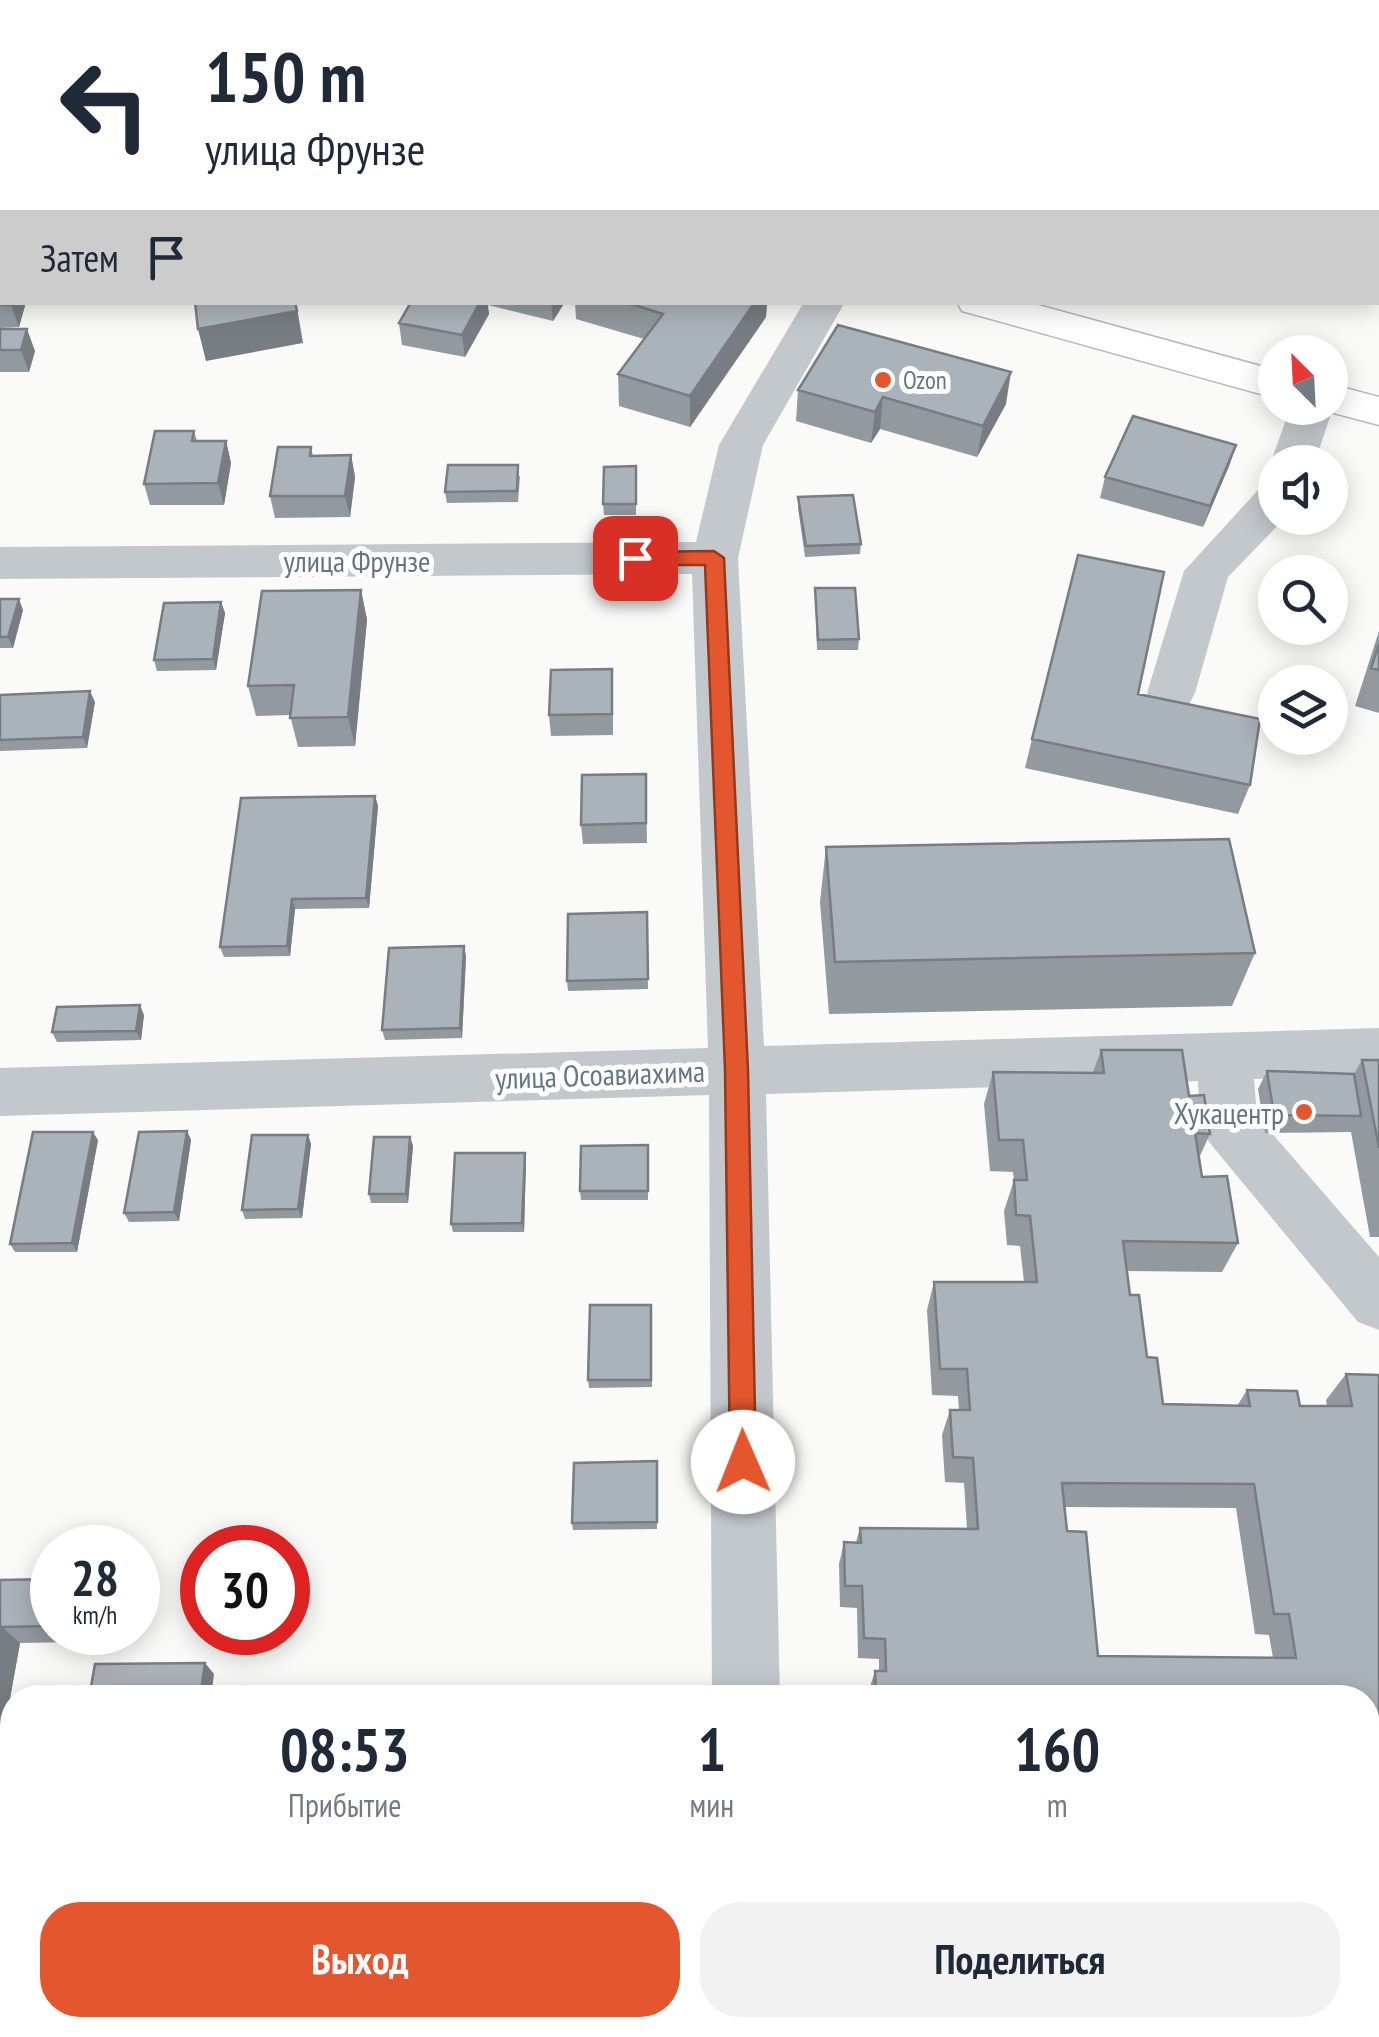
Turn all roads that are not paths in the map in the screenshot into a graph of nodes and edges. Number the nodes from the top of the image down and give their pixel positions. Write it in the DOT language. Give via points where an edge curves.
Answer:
graph roads {
  1 [pos="823,305"];
  2 [pos="988,305"];
  3 [pos="1258,379"];
  4 [pos="1348,403"];
  5 [pos="1379,411"];
  6 [pos="1258,518"];
  7 [pos="714,558"];
  8 [pos="0,563"];
  9 [pos="1171,693"];
  10 [pos="1379,1052"];
  11 [pos="1224,1056"];
  12 [pos="736,1070"];
  13 [pos="0,1092"];
  14 [pos="1379,1302"];
  15 [pos="746,1685"];
  1 -- 7 [label="street" via="741,445"];
  2 -- 3 [label="main road"];
  4 -- 5 [label="main road"];
  6 -- 9 [label="street" via="1207,571"];
  7 -- 8 [label="street, улица Фрунзе"];
  7 -- 12 [label="street"];
  10 -- 11 [label="street, улица Осоавиахима"];
  11 -- 12 [label="street, улица Осоавиахима"];
  11 -- 14 [label="street" via="1230,1124"];
  12 -- 13 [label="street, улица Осоавиахима"];
  12 -- 15 [label="street"];
}
